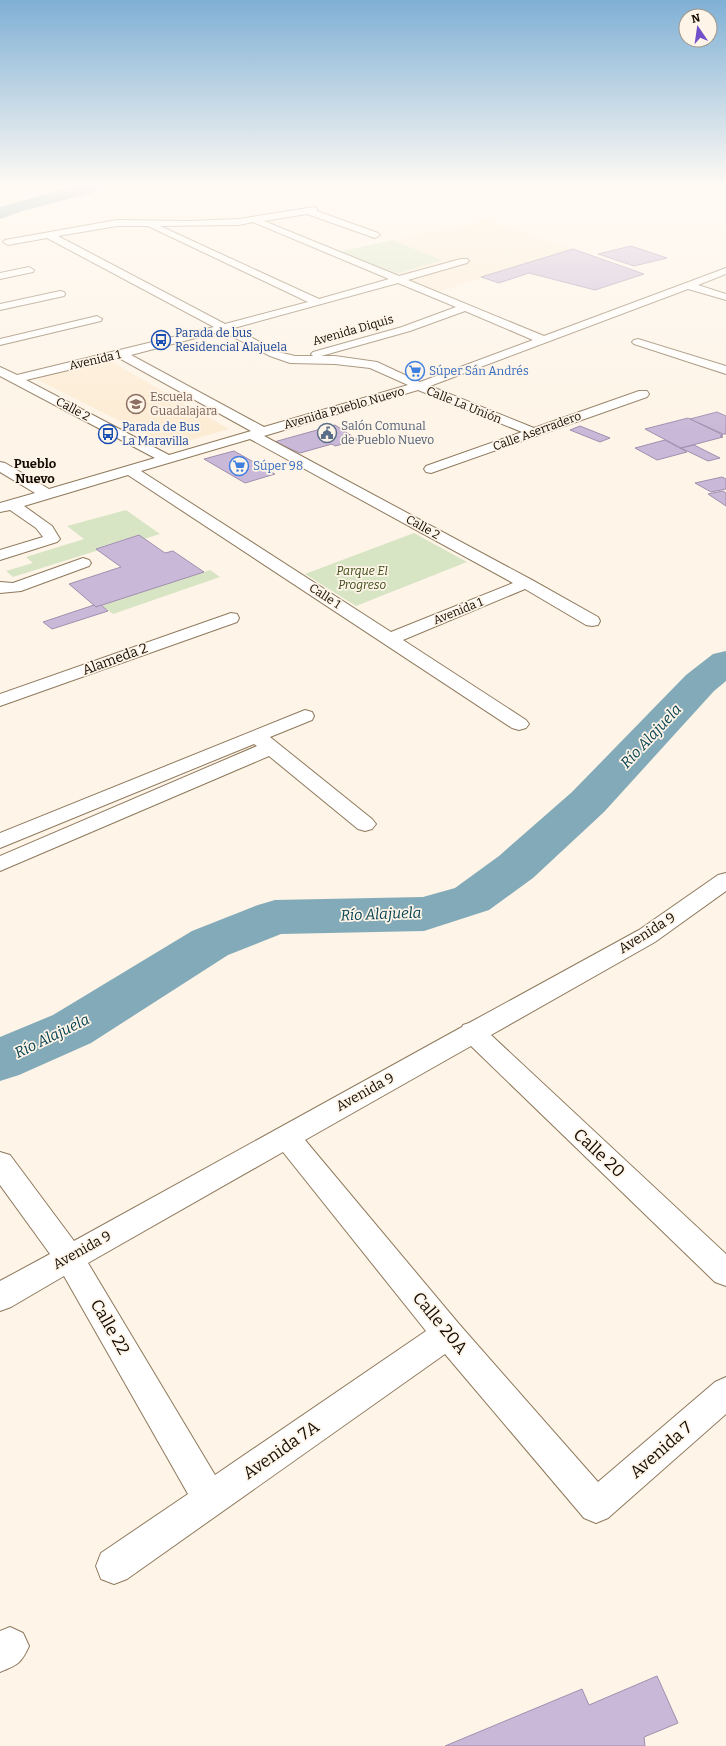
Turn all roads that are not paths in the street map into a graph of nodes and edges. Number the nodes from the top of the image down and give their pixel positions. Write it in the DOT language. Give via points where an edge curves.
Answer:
graph roads {
  1 [pos="109,266"];
  2 [pos="238,266"];
  3 [pos="366,266"];
  4 [pos="445,266"];
  5 [pos="29,270"];
  6 [pos="726,271"];
  7 [pos="0,276"];
  8 [pos="398,280"];
  9 [pos="689,286"];
  10 [pos="60,294"];
  11 [pos="726,297"];
  12 [pos="318,304"];
  13 [pos="0,307"];
  14 [pos="464,308"];
  15 [pos="97,319"];
  16 [pos="224,328"];
  17 [pos="543,340"];
  18 [pos="0,342"];
  19 [pos="638,342"];
  20 [pos="121,354"];
  21 [pos="294,360"];
  22 [pos="726,370"];
  23 [pos="0,372"];
  24 [pos="15,379"];
  25 [pos="419,386"];
  26 [pos="643,394"];
  27 [pos="532,432"];
  28 [pos="257,434"];
  29 [pos="167,459"];
  30 [pos="0,466"];
  31 [pos="431,469"];
  32 [pos="128,470"];
  33 [pos="47,494"];
  34 [pos="6,506"];
  35 [pos="0,555"];
  36 [pos="83,563"];
  37 [pos="526,583"];
  38 [pos="0,587"];
  39 [pos="231,618"];
  40 [pos="592,621"];
  41 [pos="390,639"];
  42 [pos="0,700"];
  43 [pos="305,716"];
  44 [pos="519,724"];
  45 [pos="263,742"];
  46 [pos="365,824"];
  47 [pos="0,841"];
  48 [pos="0,864"];
  49 [pos="726,880"];
  50 [pos="472,1032"];
  51 [pos="286,1136"];
  52 [pos="0,1163"];
  53 [pos="69,1257"];
  54 [pos="726,1273"];
  55 [pos="0,1297"];
  56 [pos="448,1334"];
  57 [pos="726,1393"];
  58 [pos="210,1499"];
  59 [pos="596,1506"];
  60 [pos="114,1566"];
  1 -- 16 [label="street, Calle La Unión"];
  2 -- 12 [label="street"];
  3 -- 8 [label="street"];
  4 -- 8 [label="street, Avenida 1"];
  5 -- 7 [label="street"];
  6 -- 9 [label="street, Avenida Pueblo Nuevo"];
  8 -- 12 [label="street, Avenida 1"];
  8 -- 14 [label="street"];
  9 -- 11 [label="street"];
  9 -- 17 [label="street, Avenida Pueblo Nuevo"];
  10 -- 13 [label="street"];
  12 -- 16 [label="street, Avenida 1"];
  14 -- 17 [label="street"];
  14 -- 21 [label="street, Avenida Diquis" via="406,329"];
  15 -- 18 [label="street"];
  16 -- 20 [label="street, Avenida 1"];
  16 -- 21 [label="street, Calle La Unión" via="274,354"];
  17 -- 25 [label="street, Avenida Pueblo Nuevo"];
  19 -- 22 [label="street"];
  20 -- 24 [label="street, Avenida 1"];
  20 -- 28 [label="street"];
  21 -- 25 [label="street, Calle La Unión" via="373,365"];
  23 -- 24 [label="street, Calle 2"];
  24 -- 29 [label="street, Calle 2"];
  25 -- 27 [label="street, Calle La Unión"];
  25 -- 28 [label="street, Avenida Pueblo Nuevo"];
  26 -- 27 [label="street, Calle Aserradero"];
  27 -- 31 [label="street, Calle Aserradero"];
  28 -- 29 [label="street, Avenida Pueblo Nuevo"];
  28 -- 37 [label="street, Calle 2"];
  29 -- 32 [label="street, Avenida Pueblo Nuevo"];
  30 -- 33 [label="street"];
  32 -- 33 [label="street, Avenida Pueblo Nuevo"];
  32 -- 41 [label="street, Calle 1"];
  33 -- 34 [label="street, Avenida Pueblo Nuevo"];
  34 -- 35 [label="street" via="46,528 52,539"];
  36 -- 38 [label="street" via="15,588"];
  37 -- 40 [label="street, Calle 2"];
  37 -- 41 [label="street, Avenida 1"];
  39 -- 42 [label="street, Alameda 2"];
  41 -- 44 [label="street, Calle 1"];
  43 -- 45 [label="street"];
  45 -- 46 [label="street"];
  45 -- 47 [label="street"];
  45 -- 48 [label="street"];
  49 -- 50 [label="street, Avenida 9" via="646,936"];
  50 -- 51 [label="street, Avenida 9"];
  50 -- 54 [label="street, Calle 20"];
  51 -- 53 [label="street, Avenida 9"];
  51 -- 56 [label="street, Calle 20A"];
  52 -- 53 [label="street, Calle 22"];
  53 -- 55 [label="street, Avenida 9"];
  53 -- 58 [label="street, Calle 22"];
  56 -- 58 [label="street, Avenida 7A"];
  56 -- 59 [label="street, Calle 20A"];
  57 -- 59 [label="street, Avenida 7"];
  58 -- 60 [label="street, Avenida 7A"];
}
